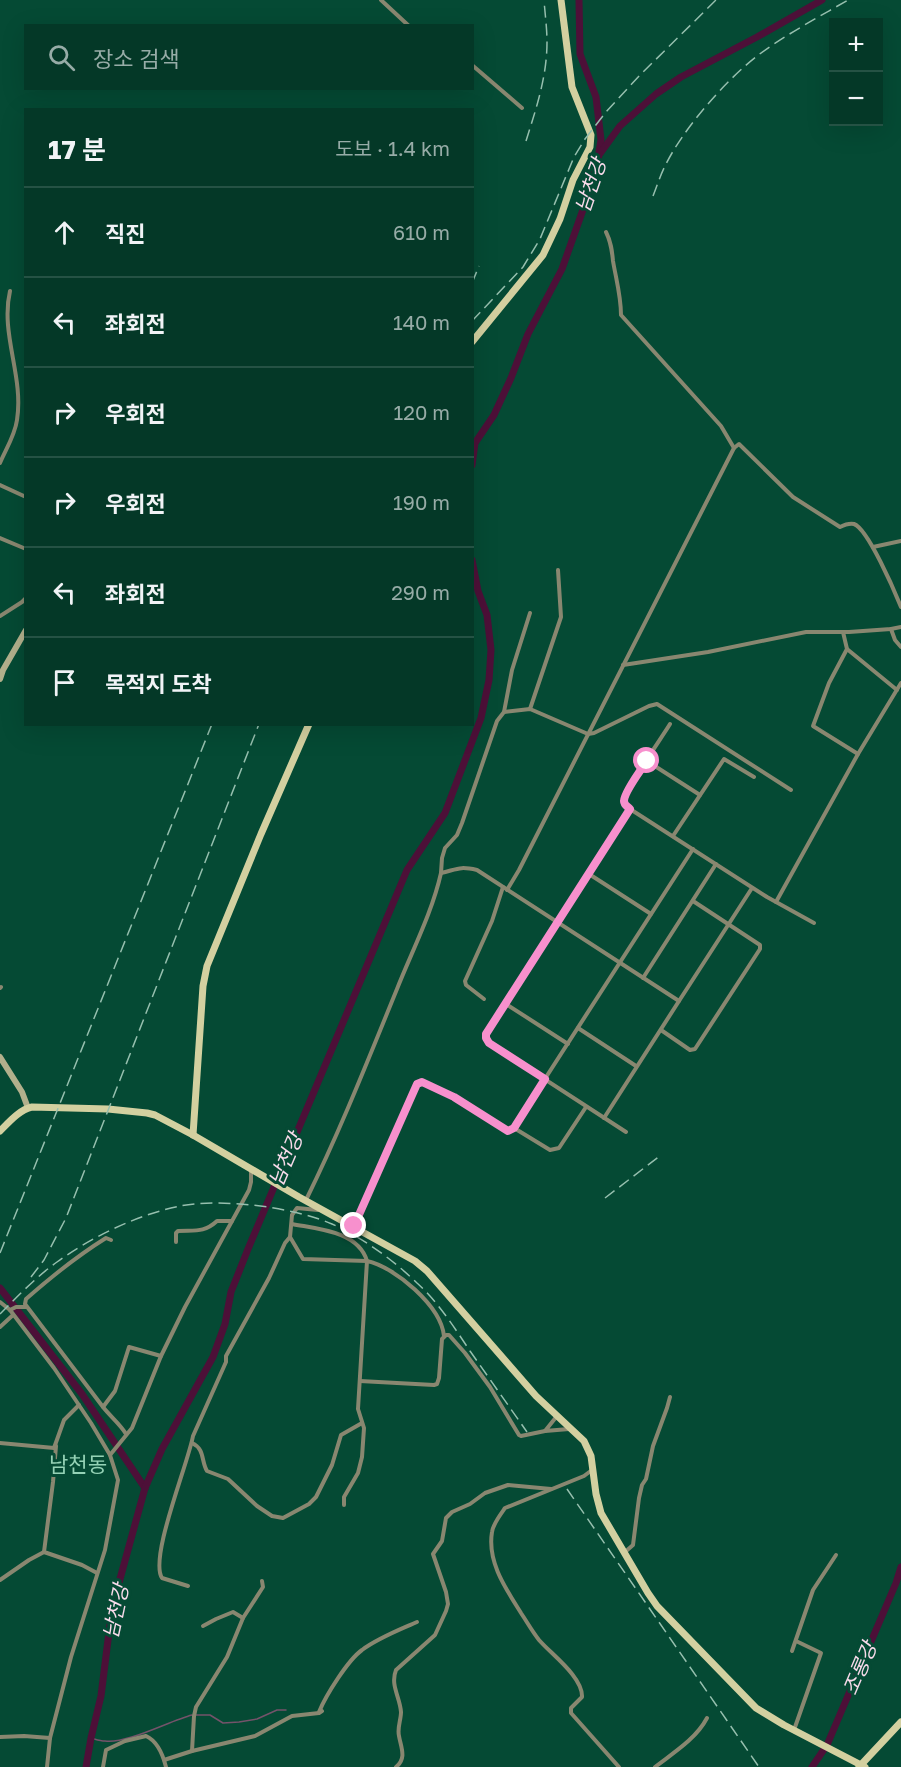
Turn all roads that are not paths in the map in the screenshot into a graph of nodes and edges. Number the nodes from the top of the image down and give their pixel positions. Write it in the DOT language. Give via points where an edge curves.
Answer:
graph roads {
  1 [pos="381,0"];
  2 [pos="561,0"];
  3 [pos="407,24"];
  4 [pos="474,67"];
  5 [pos="522,108"];
  6 [pos="606,232"];
  7 [pos="10,291"];
  8 [pos="474,340"];
  9 [pos="734,447"];
  10 [pos="0,463"];
  11 [pos="0,485"];
  12 [pos="24,496"];
  13 [pos="0,538"];
  14 [pos="901,542"];
  15 [pos="873,547"];
  16 [pos="24,548"];
  17 [pos="558,570"];
  18 [pos="24,600"];
  19 [pos="901,607"];
  20 [pos="530,613"];
  21 [pos="0,616"];
  22 [pos="901,627"];
  23 [pos="891,629"];
  24 [pos="843,632"];
  25 [pos="24,633"];
  26 [pos="901,647"];
  27 [pos="847,649"];
  28 [pos="623,665"];
  29 [pos="0,679"];
  30 [pos="901,683"];
  31 [pos="897,690"];
  32 [pos="530,709"];
  33 [pos="504,712"];
  34 [pos="670,724"];
  35 [pos="308,726"];
  36 [pos="588,734"];
  37 [pos="858,754"];
  38 [pos="647,761"];
  39 [pos="754,777"];
  40 [pos="792,790"];
  41 [pos="700,795"];
  42 [pos="630,809"];
  43 [pos="673,836"];
  44 [pos="693,849"];
  45 [pos="716,864"];
  46 [pos="441,873"];
  47 [pos="589,874"];
  48 [pos="505,888"];
  49 [pos="752,888"];
  50 [pos="693,901"];
  51 [pos="776,902"];
  52 [pos="651,914"];
  53 [pos="558,923"];
  54 [pos="814,923"];
  55 [pos="729,924"];
  56 [pos="619,963"];
  57 [pos="644,978"];
  58 [pos="484,999"];
  59 [pos="679,1001"];
  60 [pos="506,1004"];
  61 [pos="578,1028"];
  62 [pos="661,1030"];
  63 [pos="568,1044"];
  64 [pos="0,1057"];
  65 [pos="636,1066"];
  66 [pos="545,1079"];
  67 [pos="586,1107"];
  68 [pos="28,1108"];
  69 [pos="194,1116"];
  70 [pos="604,1118"];
  71 [pos="178,1126"];
  72 [pos="514,1128"];
  73 [pos="0,1131"];
  74 [pos="626,1132"];
  75 [pos="193,1135"];
  76 [pos="251,1168"];
  77 [pos="302,1199"];
  78 [pos="324,1211"];
  79 [pos="232,1221"];
  80 [pos="292,1224"];
  81 [pos="354,1226"];
  82 [pos="290,1238"];
  83 [pos="111,1240"];
  84 [pos="176,1242"];
  85 [pos="367,1261"];
  86 [pos="0,1302"];
  87 [pos="26,1307"];
  88 [pos="10,1310"];
  89 [pos="13,1316"];
  90 [pos="0,1327"];
  91 [pos="444,1336"];
  92 [pos="161,1356"];
  93 [pos="359,1382"];
  94 [pos="670,1397"];
  95 [pos="79,1405"];
  96 [pos="103,1407"];
  97 [pos="557,1415"];
  98 [pos="362,1423"];
  99 [pos="571,1429"];
  100 [pos="544,1431"];
  101 [pos="126,1434"];
  102 [pos="0,1443"];
  103 [pos="192,1443"];
  104 [pos="56,1446"];
  105 [pos="112,1453"];
  106 [pos="593,1469"];
  107 [pos="555,1489"];
  108 [pos="344,1505"];
  109 [pos="44,1552"];
  110 [pos="624,1552"];
  111 [pos="836,1555"];
  112 [pos="97,1573"];
  113 [pos="0,1580"];
  114 [pos="262,1581"];
  115 [pos="188,1586"];
  116 [pos="243,1618"];
  117 [pos="417,1622"];
  118 [pos="203,1626"];
  119 [pos="796,1641"];
  120 [pos="792,1651"];
  121 [pos="706,1718"];
  122 [pos="901,1722"];
  123 [pos="794,1730"];
  124 [pos="0,1737"];
  125 [pos="50,1738"];
  126 [pos="192,1751"];
  127 [pos="164,1760"];
  128 [pos="862,1766"];
  129 [pos="47,1767"];
  130 [pos="103,1767"];
  131 [pos="166,1767"];
  132 [pos="396,1767"];
  133 [pos="619,1767"];
  134 [pos="655,1767"];
  1 -- 3 [label="street"];
  2 -- 8 [label="main road" via="572,87 591,135 590,147 543,255"];
  4 -- 5 [label="street"];
  6 -- 9 [label="street" via="612,245 621,315 721,426"];
  7 -- 10 [label="street" via="6,317 19,408 15,430"];
  9 -- 15 [label="street" via="742,446 793,497 831,522 840,527 858,526"];
  9 -- 28 [label="street"];
  11 -- 12 [label="street"];
  13 -- 16 [label="street"];
  14 -- 15 [label="street"];
  15 -- 19 [label="street"];
  17 -- 32 [label="street" via="561,617"];
  18 -- 21 [label="street"];
  20 -- 33 [label="street"];
  22 -- 23 [label="street"];
  23 -- 24 [label="street"];
  23 -- 26 [label="street"];
  24 -- 27 [label="street"];
  24 -- 28 [label="street" via="806,632"];
  25 -- 29 [label="street"];
  27 -- 31 [label="street"];
  27 -- 37 [label="street" via="813,726"];
  28 -- 36 [label="street"];
  30 -- 31 [label="street"];
  31 -- 37 [label="street"];
  32 -- 33 [label="street"];
  32 -- 36 [label="street"];
  33 -- 46 [label="street" via="497,721 462,824 445,848"];
  34 -- 38 [label="street"];
  35 -- 69 [label="main road" via="207,966"];
  36 -- 40 [label="street" via="657,704"];
  36 -- 48 [label="street" via="519,870"];
  37 -- 51 [label="street"];
  38 -- 41 [label="street"];
  38 -- 42 [label="street" via="624,801"];
  39 -- 41 [label="street" via="724,759"];
  41 -- 43 [label="street"];
  42 -- 43 [label="street"];
  42 -- 47 [label="street"];
  43 -- 44 [label="street"];
  44 -- 45 [label="street"];
  44 -- 52 [label="street"];
  45 -- 49 [label="street"];
  45 -- 50 [label="street"];
  46 -- 48 [label="street" via="461,867 477,870"];
  46 -- 77 [label="street" via="328,1154"];
  47 -- 52 [label="street"];
  47 -- 53 [label="street"];
  48 -- 53 [label="street"];
  48 -- 58 [label="street" via="465,981"];
  49 -- 51 [label="street"];
  49 -- 55 [label="street"];
  50 -- 55 [label="street"];
  50 -- 57 [label="street"];
  51 -- 54 [label="street"];
  52 -- 56 [label="street"];
  53 -- 56 [label="street"];
  53 -- 60 [label="street"];
  55 -- 59 [label="street"];
  55 -- 62 [label="street" via="760,946 727,1001 693,1050"];
  56 -- 57 [label="street"];
  56 -- 61 [label="street"];
  57 -- 59 [label="street"];
  59 -- 62 [label="street"];
  60 -- 63 [label="street"];
  60 -- 66 [label="street" via="486,1034 487,1041"];
  61 -- 63 [label="street"];
  61 -- 65 [label="street"];
  62 -- 65 [label="street"];
  63 -- 66 [label="street"];
  64 -- 68 [label="street"];
  65 -- 70 [label="street"];
  66 -- 67 [label="street"];
  66 -- 72 [label="street"];
  67 -- 70 [label="street"];
  67 -- 72 [label="street" via="555,1150"];
  68 -- 71 [label="main road" via="147,1113"];
  68 -- 73 [label="main road"];
  69 -- 71 [label="main road"];
  69 -- 75 [label="main road"];
  70 -- 74 [label="street"];
  71 -- 75 [label="main road"];
  72 -- 81 [label="street" via="508,1131 454,1097 422,1082 417,1084"];
  75 -- 76 [label="main road"];
  76 -- 77 [label="main road"];
  76 -- 79 [label="street" via="249,1190"];
  77 -- 78 [label="main road"];
  78 -- 80 [label="street" via="297,1208"];
  78 -- 81 [label="main road"];
  79 -- 84 [label="street" via="219,1220 208,1228 178,1231"];
  79 -- 92 [label="street"];
  80 -- 82 [label="street"];
  80 -- 85 [label="street" via="344,1237 359,1247"];
  81 -- 97 [label="main road" via="423,1266"];
  82 -- 85 [label="street" via="303,1259"];
  82 -- 103 [label="street" via="226,1356"];
  83 -- 87 [label="street" via="106,1238 55,1274 26,1299"];
  85 -- 91 [label="street" via="407,1282 442,1323"];
  85 -- 93 [label="street"];
  86 -- 88 [label="street"];
  87 -- 88 [label="street"];
  87 -- 96 [label="street"];
  88 -- 89 [label="street"];
  89 -- 90 [label="street"];
  89 -- 95 [label="street"];
  91 -- 93 [label="street" via="435,1385"];
  91 -- 100 [label="street" via="449,1335 465,1353 519,1435"];
  92 -- 96 [label="street" via="129,1347 115,1391"];
  92 -- 101 [label="street" via="137,1417"];
  93 -- 98 [label="street"];
  94 -- 110 [label="street" via="639,1498 633,1545"];
  95 -- 104 [label="street" via="64,1420"];
  95 -- 105 [label="street"];
  96 -- 101 [label="street"];
  97 -- 99 [label="main road"];
  97 -- 100 [label="street"];
  98 -- 103 [label="street" via="341,1435 329,1473 313,1501 283,1518 272,1516 232,1482 207,1471 201,1452"];
  98 -- 108 [label="street" via="360,1466 344,1497"];
  99 -- 100 [label="street"];
  99 -- 106 [label="main road" via="586,1445"];
  101 -- 105 [label="street"];
  102 -- 104 [label="street"];
  103 -- 115 [label="street" via="159,1562 162,1578"];
  104 -- 109 [label="street"];
  105 -- 112 [label="street" via="118,1480"];
  106 -- 107 [label="street"];
  106 -- 110 [label="main road" via="601,1513"];
  107 -- 132 [label="street" via="502,1486 455,1509 446,1518 444,1537 433,1554 446,1592 446,1611 435,1635 394,1674 403,1751"];
  107 -- 133 [label="street" via="505,1508 492,1531 494,1564 538,1639 581,1687 582,1697 571,1713"];
  109 -- 112 [label="street"];
  109 -- 113 [label="street"];
  110 -- 123 [label="main road" via="664,1614 756,1708"];
  111 -- 119 [label="street" via="813,1590"];
  112 -- 125 [label="street"];
  114 -- 116 [label="street" via="263,1587"];
  116 -- 118 [label="street" via="233,1612"];
  116 -- 126 [label="street" via="227,1657 196,1707"];
  117 -- 126 [label="street" via="357,1653 321,1712 292,1716 255,1736"];
  119 -- 120 [label="street"];
  119 -- 123 [label="street" via="821,1653"];
  121 -- 134 [label="street" via="691,1738"];
  122 -- 128 [label="main road"];
  123 -- 128 [label="main road"];
  124 -- 125 [label="street"];
  125 -- 129 [label="street"];
  126 -- 127 [label="street"];
  127 -- 130 [label="street" via="146,1736 106,1750"];
  127 -- 131 [label="street"];
}
